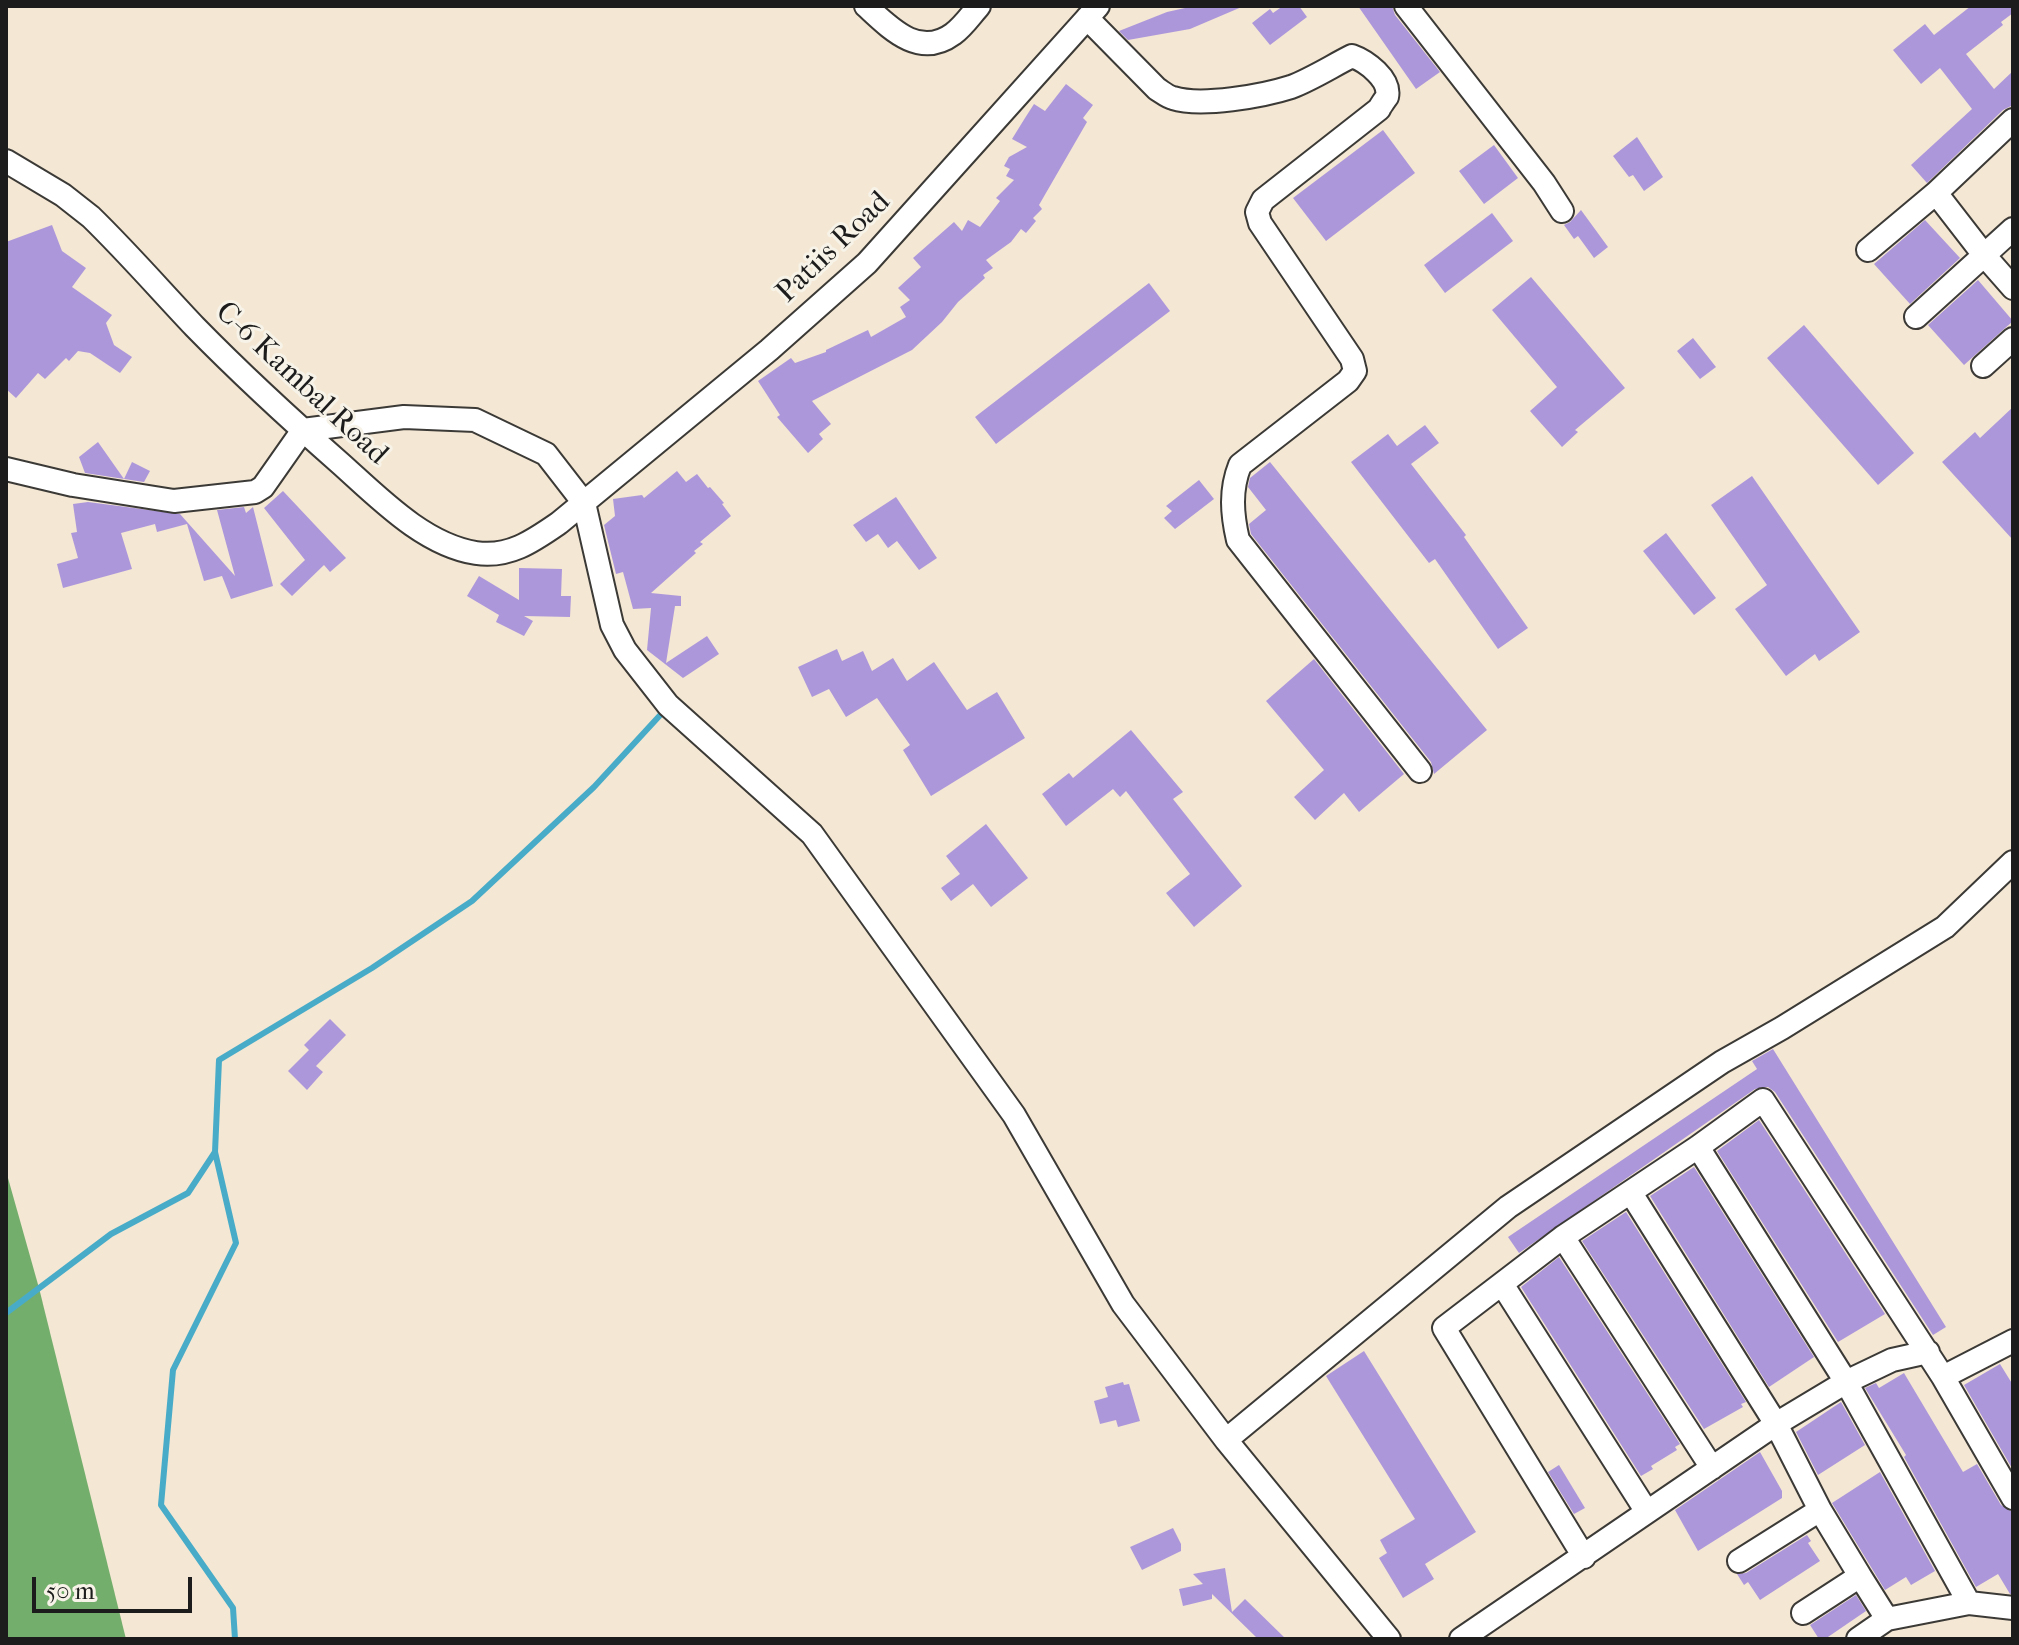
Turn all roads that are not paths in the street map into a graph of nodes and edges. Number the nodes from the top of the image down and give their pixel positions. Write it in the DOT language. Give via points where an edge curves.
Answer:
graph roads {
  1 [pos="866,6"];
  2 [pos="979,6"];
  3 [pos="1406,6"];
  4 [pos="1092,12"];
  5 [pos="2013,120"];
  6 [pos="6,161"];
  7 [pos="1936,193"];
  8 [pos="1562,211"];
  9 [pos="2013,229"];
  10 [pos="1868,250"];
  11 [pos="1984,255"];
  12 [pos="2013,288"];
  13 [pos="1916,317"];
  14 [pos="2013,339"];
  15 [pos="1983,366"];
  16 [pos="303,430"];
  17 [pos="6,469"];
  18 [pos="584,503"];
  19 [pos="1420,771"];
  20 [pos="2013,862"];
  21 [pos="1698,1147"];
  22 [pos="1631,1193"];
  23 [pos="1563,1237"];
  24 [pos="1502,1284"];
  25 [pos="2013,1341"];
  26 [pos="1928,1352"];
  27 [pos="1943,1377"];
  28 [pos="1846,1382"];
  29 [pos="1776,1424"];
  30 [pos="1226,1440"];
  31 [pos="1712,1468"];
  32 [pos="2013,1498"];
  33 [pos="1820,1510"];
  34 [pos="1647,1512"];
  35 [pos="1584,1557"];
  36 [pos="1739,1561"];
  37 [pos="1860,1576"];
  38 [pos="1969,1603"];
  39 [pos="2013,1608"];
  40 [pos="1803,1613"];
  41 [pos="1887,1619"];
  42 [pos="1389,1639"];
  43 [pos="1461,1639"];
  44 [pos="1858,1639"];
  1 -- 2 [label="street" via="897,35 926,45 952,35"];
  3 -- 8 [label="street"];
  4 -- 18 [label="street, Patiis Road" via="867,263"];
  4 -- 19 [label="street" via="1157,89 1171,98 1218,100 1271,92 1352,56 1365,61 1386,85 1387,97 1379,109 1263,200 1257,212 1355,371 1240,465 1232,515 1238,540"];
  5 -- 7 [label="street"];
  6 -- 16 [label="street, C-6 Kambal Road" via="91,217"];
  7 -- 10 [label="street"];
  7 -- 11 [label="street"];
  9 -- 11 [label="street"];
  11 -- 12 [label="street"];
  11 -- 13 [label="street"];
  14 -- 15 [label="street"];
  16 -- 17 [label="street" via="263,487 210,498 174,501"];
  16 -- 18 [label="street" via="404,417 475,420 546,454"];
  16 -- 18 [label="street, C-6 Kambal Road" via="408,520 459,549 495,554 512,550 534,541"];
  18 -- 30 [label="street" via="612,625 625,650 668,705 812,834 1014,1115 1123,1304"];
  20 -- 30 [label="street" via="1945,927 1722,1062 1508,1207"];
  21 -- 22 [label="street"];
  21 -- 26 [label="street" via="1763,1100"];
  21 -- 28 [label="street"];
  22 -- 23 [label="street"];
  22 -- 29 [label="street"];
  23 -- 24 [label="street"];
  23 -- 31 [label="street"];
  24 -- 34 [label="street"];
  24 -- 35 [label="street" via="1444,1328"];
  25 -- 27 [label="street"];
  26 -- 27 [label="street"];
  26 -- 28 [label="street" via="1892,1360"];
  27 -- 32 [label="street"];
  28 -- 29 [label="street"];
  28 -- 38 [label="street"];
  29 -- 31 [label="street"];
  29 -- 33 [label="street"];
  30 -- 42 [label="street"];
  31 -- 34 [label="street"];
  33 -- 36 [label="street"];
  33 -- 37 [label="street"];
  34 -- 35 [label="street"];
  35 -- 43 [label="street"];
  37 -- 40 [label="street"];
  37 -- 41 [label="street"];
  38 -- 39 [label="street"];
  38 -- 41 [label="street"];
  41 -- 44 [label="street"];
}
